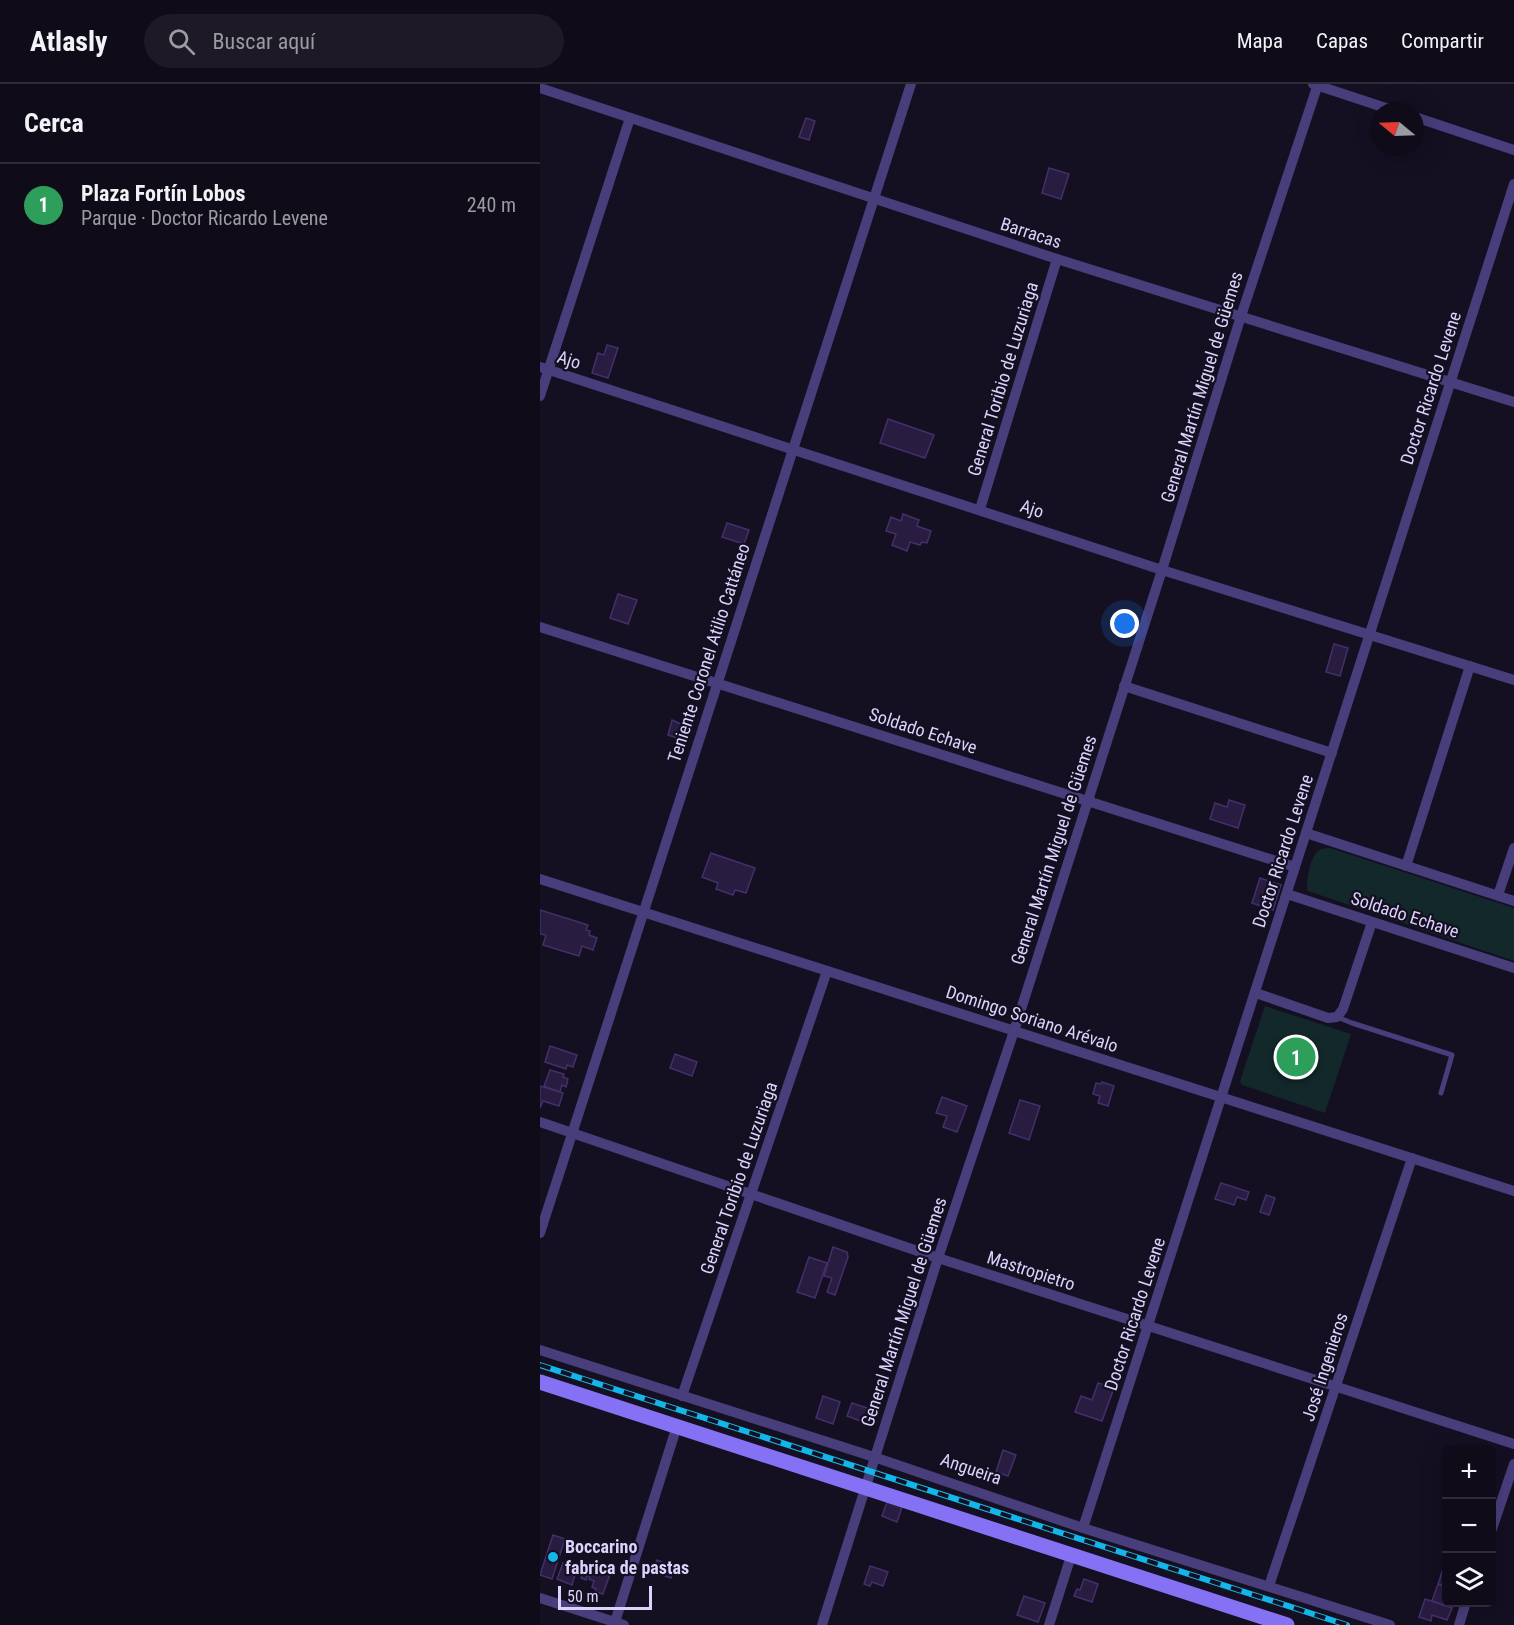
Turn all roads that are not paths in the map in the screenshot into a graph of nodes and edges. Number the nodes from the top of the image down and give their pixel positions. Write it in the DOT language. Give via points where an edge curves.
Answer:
graph roads {
  1 [pos="911,84"];
  2 [pos="1316,85"];
  3 [pos="540,88"];
  4 [pos="1370,103"];
  5 [pos="630,118"];
  6 [pos="1424,120"];
  7 [pos="1514,150"];
  8 [pos="1514,184"];
  9 [pos="874,198"];
  10 [pos="1057,258"];
  11 [pos="1241,316"];
  12 [pos="544,369"];
  13 [pos="1451,382"];
  14 [pos="540,396"];
  15 [pos="1514,402"];
  16 [pos="793,449"];
  17 [pos="980,509"];
  18 [pos="1162,570"];
  19 [pos="540,627"];
  20 [pos="1370,634"];
  21 [pos="1470,666"];
  22 [pos="1514,680"];
  23 [pos="717,683"];
  24 [pos="1124,686"];
  25 [pos="1332,753"];
  26 [pos="1087,801"];
  27 [pos="1306,833"];
  28 [pos="1514,848"];
  29 [pos="1406,866"];
  30 [pos="1295,867"];
  31 [pos="540,879"];
  32 [pos="1287,894"];
  33 [pos="1498,896"];
  34 [pos="1514,901"];
  35 [pos="643,912"];
  36 [pos="1372,921"];
  37 [pos="1514,968"];
  38 [pos="827,971"];
  39 [pos="1256,993"];
  40 [pos="1337,1017"];
  41 [pos="1014,1031"];
  42 [pos="1441,1093"];
  43 [pos="1221,1097"];
  44 [pos="540,1122"];
  45 [pos="573,1132"];
  46 [pos="1412,1158"];
  47 [pos="1514,1191"];
  48 [pos="751,1194"];
  49 [pos="540,1233"];
  50 [pos="938,1258"];
  51 [pos="1148,1326"];
  52 [pos="540,1350"];
  53 [pos="540,1382"];
  54 [pos="1336,1387"];
  55 [pos="682,1396"];
  56 [pos="677,1426"];
  57 [pos="1514,1444"];
  58 [pos="874,1457"];
  59 [pos="1514,1464"];
  60 [pos="866,1487"];
  61 [pos="1496,1515"];
  62 [pos="1083,1528"];
  63 [pos="1071,1556"];
  64 [pos="1269,1586"];
  65 [pos="540,1598"];
  66 [pos="1464,1607"];
  67 [pos="1258,1621"];
  68 [pos="618,1624"];
  69 [pos="822,1625"];
  70 [pos="1048,1625"];
  71 [pos="1287,1625"];
  72 [pos="1390,1625"];
  73 [pos="1459,1625"];
  1 -- 9 [label="street, Teniente Coronel Atilio Cattáneo"];
  2 -- 4 [label="street"];
  2 -- 11 [label="street, General Martín Miguel de Güemes"];
  3 -- 5 [label="street, Barracas"];
  5 -- 9 [label="street, Barracas"];
  5 -- 12 [label="street"];
  6 -- 7 [label="street"];
  8 -- 13 [label="street, Doctor Ricardo Levene"];
  9 -- 10 [label="street, Barracas"];
  9 -- 16 [label="street, Teniente Coronel Atilio Cattáneo"];
  10 -- 11 [label="street, Barracas"];
  10 -- 17 [label="street, General Toribio de Luzuriaga"];
  11 -- 13 [label="street, Barracas"];
  11 -- 18 [label="street, General Martín Miguel de Güemes"];
  12 -- 14 [label="street"];
  12 -- 16 [label="street, Ajo"];
  13 -- 15 [label="street, Barracas"];
  13 -- 20 [label="street, Doctor Ricardo Levene"];
  16 -- 17 [label="street, Ajo"];
  16 -- 23 [label="street, Teniente Coronel Atilio Cattáneo"];
  17 -- 18 [label="street, Ajo"];
  18 -- 20 [label="street, Ajo"];
  18 -- 24 [label="street, General Martín Miguel de Güemes"];
  19 -- 23 [label="street, Soldado Echave"];
  20 -- 21 [label="street, Ajo"];
  20 -- 25 [label="street, Doctor Ricardo Levene"];
  21 -- 22 [label="street, Ajo"];
  21 -- 29 [label="street"];
  23 -- 26 [label="street, Soldado Echave"];
  23 -- 35 [label="street, Teniente Coronel Atilio Cattáneo"];
  24 -- 25 [label="street"];
  24 -- 26 [label="street, General Martín Miguel de Güemes"];
  25 -- 27 [label="street, Doctor Ricardo Levene"];
  26 -- 30 [label="street, Soldado Echave"];
  26 -- 41 [label="street, General Martín Miguel de Güemes"];
  27 -- 29 [label="street"];
  27 -- 30 [label="street, Doctor Ricardo Levene"];
  28 -- 33 [label="street"];
  29 -- 33 [label="street"];
  30 -- 32 [label="street, Doctor Ricardo Levene"];
  31 -- 35 [label="street, Domingo Soriano Arévalo"];
  32 -- 36 [label="street, Soldado Echave"];
  32 -- 39 [label="street, Doctor Ricardo Levene"];
  33 -- 34 [label="street"];
  35 -- 38 [label="street, Domingo Soriano Arévalo"];
  35 -- 45 [label="street, Teniente Coronel Atilio Cattáneo"];
  36 -- 37 [label="street, Soldado Echave"];
  36 -- 40 [label="street"];
  38 -- 41 [label="street, Domingo Soriano Arévalo"];
  38 -- 48 [label="street, General Toribio de Luzuriaga"];
  39 -- 40 [label="street" via="1328,1018"];
  39 -- 43 [label="street, Doctor Ricardo Levene"];
  40 -- 42 [label="lane" via="1452,1054"];
  41 -- 43 [label="street, Domingo Soriano Arévalo"];
  41 -- 50 [label="street, General Martín Miguel de Güemes"];
  43 -- 46 [label="street, Domingo Soriano Arévalo"];
  43 -- 51 [label="street, Doctor Ricardo Levene"];
  44 -- 45 [label="street, Mastropietro"];
  45 -- 48 [label="street, Mastropietro"];
  45 -- 49 [label="street, Teniente Coronel Atilio Cattáneo"];
  46 -- 47 [label="street, Domingo Soriano Arévalo"];
  46 -- 54 [label="street, José Ingenieros"];
  48 -- 50 [label="street, Mastropietro"];
  48 -- 55 [label="street, General Toribio de Luzuriaga"];
  50 -- 51 [label="street, Mastropietro"];
  50 -- 58 [label="street, General Martín Miguel de Güemes"];
  51 -- 54 [label="street, Mastropietro"];
  51 -- 62 [label="street, Doctor Ricardo Levene"];
  52 -- 55 [label="street, Angueira"];
  53 -- 56 [label="street"];
  54 -- 57 [label="street, Mastropietro"];
  54 -- 64 [label="street, José Ingenieros"];
  55 -- 58 [label="street, Angueira"];
  56 -- 60 [label="street"];
  56 -- 68 [label="street"];
  58 -- 60 [label="street, General Martín Miguel de Güemes"];
  58 -- 62 [label="street, Angueira"];
  59 -- 61 [label="street"];
  60 -- 63 [label="street"];
  60 -- 69 [label="street, General Martín Miguel de Güemes"];
  62 -- 64 [label="street, Angueira"];
  63 -- 67 [label="street"];
  63 -- 70 [label="street"];
  64 -- 72 [label="street, Angueira"];
  65 -- 68 [label="street"];
  66 -- 73 [label="street"];
  67 -- 71 [label="street"];
}
